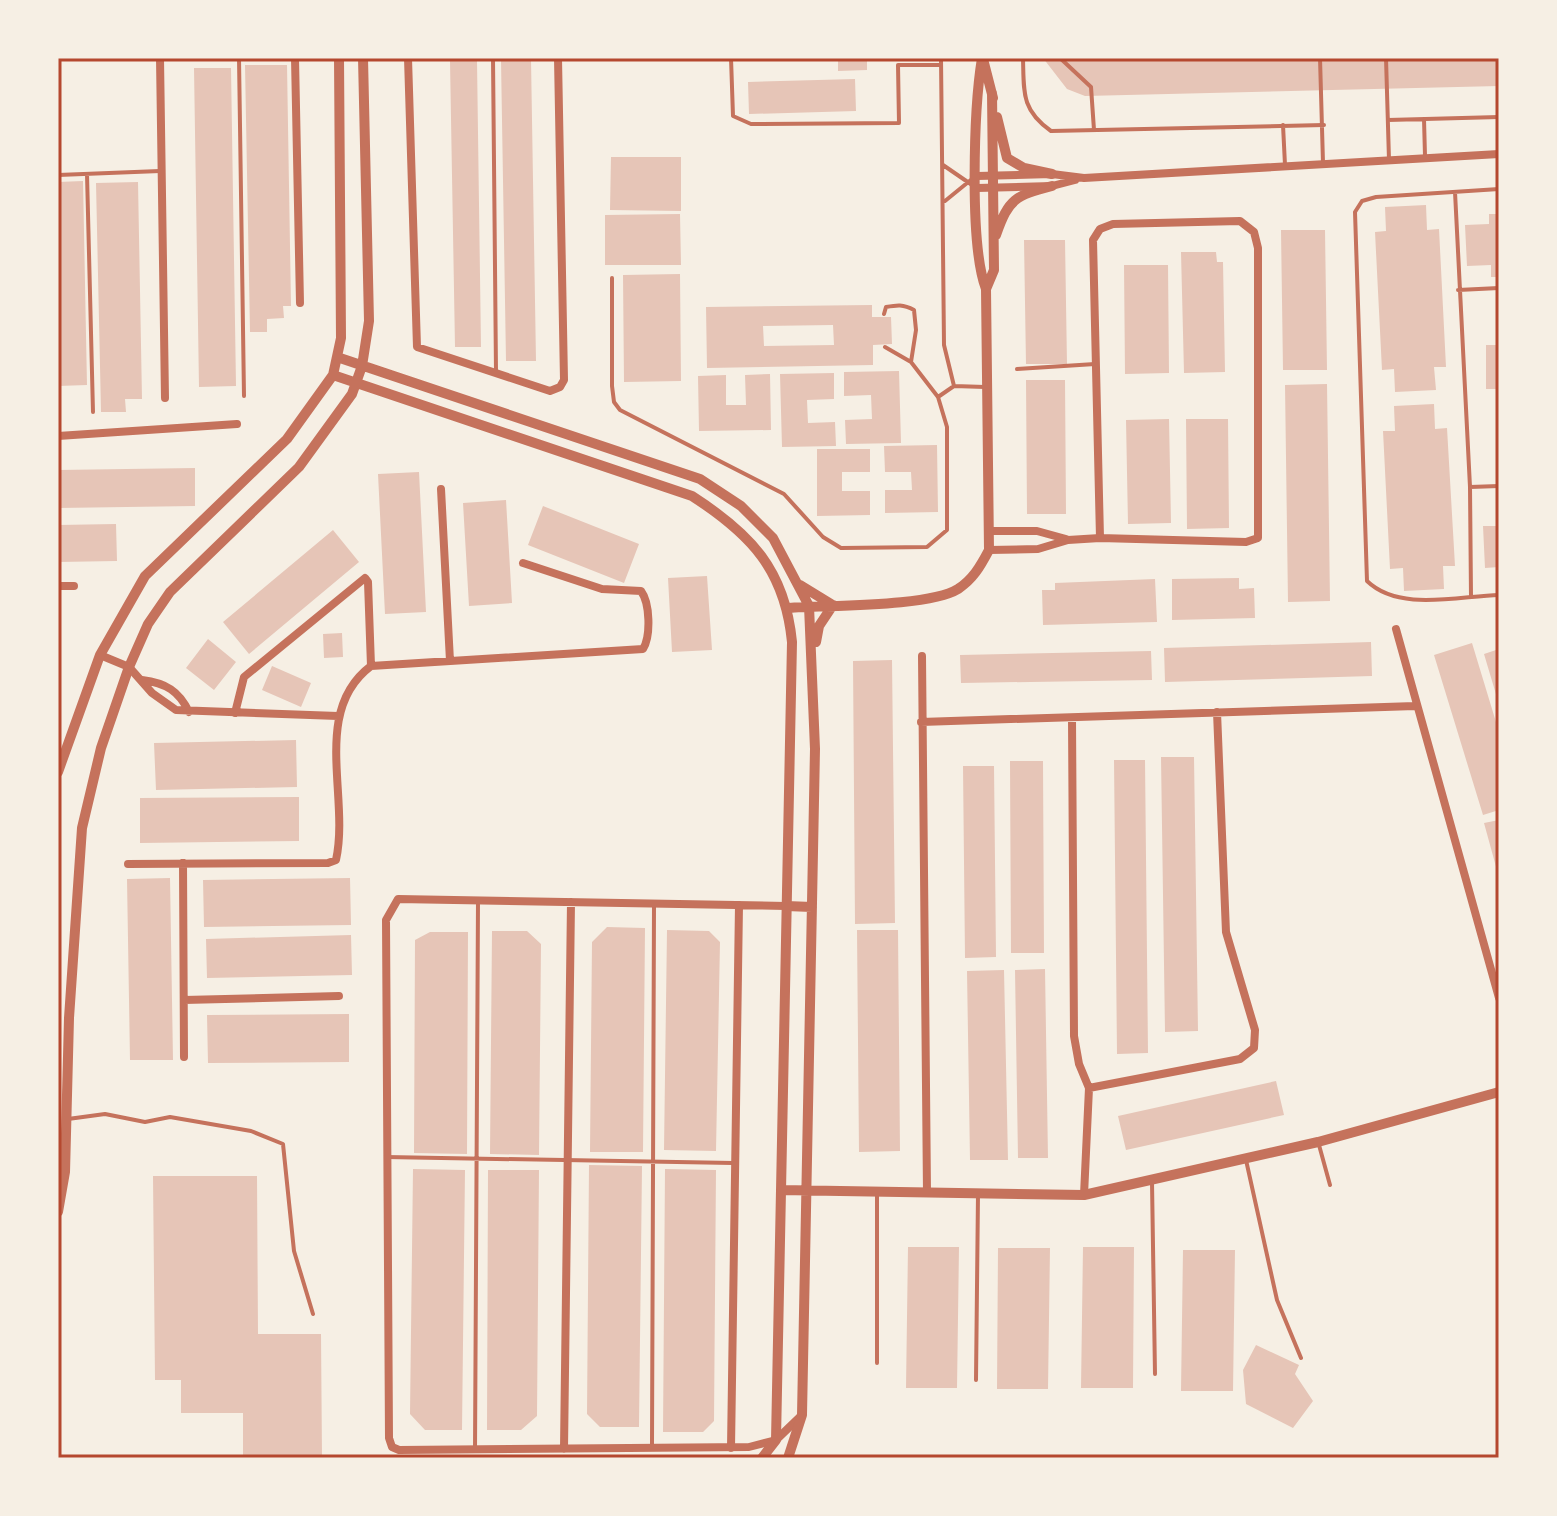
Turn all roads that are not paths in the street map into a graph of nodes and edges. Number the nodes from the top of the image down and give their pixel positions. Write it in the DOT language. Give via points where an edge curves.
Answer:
graph roads {
  1 [pos="160,58"];
  2 [pos="239,58"];
  3 [pos="295,58"];
  4 [pos="339,58"];
  5 [pos="363,58"];
  6 [pos="408,58"];
  7 [pos="493,58"];
  8 [pos="558,58"];
  9 [pos="731,58"];
  10 [pos="898,58"];
  11 [pos="982,58"];
  12 [pos="1023,58"];
  13 [pos="1060,58"];
  14 [pos="1320,58"];
  15 [pos="1386,58"];
  16 [pos="941,61"];
  17 [pos="898,65"];
  18 [pos="992,93"];
  19 [pos="1499,117"];
  20 [pos="1424,119"];
  21 [pos="1388,120"];
  22 [pos="1283,125"];
  23 [pos="1324,125"];
  24 [pos="1094,130"];
  25 [pos="1499,154"];
  26 [pos="1425,158"];
  27 [pos="1389,160"];
  28 [pos="1323,163"];
  29 [pos="943,165"];
  30 [pos="1285,165"];
  31 [pos="161,171"];
  32 [pos="87,174"];
  33 [pos="58,175"];
  34 [pos="993,175"];
  35 [pos="1052,180"];
  36 [pos="973,182"];
  37 [pos="993,188"];
  38 [pos="1499,189"];
  39 [pos="1455,192"];
  40 [pos="943,203"];
  41 [pos="993,244"];
  42 [pos="612,278"];
  43 [pos="1499,288"];
  44 [pos="986,289"];
  45 [pos="1458,290"];
  46 [pos="300,303"];
  47 [pos="884,314"];
  48 [pos="885,347"];
  49 [pos="337,357"];
  50 [pos="911,362"];
  51 [pos="1095,364"];
  52 [pos="367,367"];
  53 [pos="1017,369"];
  54 [pos="496,374"];
  55 [pos="333,375"];
  56 [pos="357,383"];
  57 [pos="954,386"];
  58 [pos="372,387"];
  59 [pos="987,387"];
  60 [pos="352,394"];
  61 [pos="244,396"];
  62 [pos="938,397"];
  63 [pos="165,398"];
  64 [pos="93,412"];
  65 [pos="237,424"];
  66 [pos="58,436"];
  67 [pos="1499,486"];
  68 [pos="1470,487"];
  69 [pos="441,489"];
  70 [pos="988,531"];
  71 [pos="1100,538"];
  72 [pos="1068,540"];
  73 [pos="989,550"];
  74 [pos="523,563"];
  75 [pos="798,584"];
  76 [pos="58,586"];
  77 [pos="74,586"];
  78 [pos="1499,595"];
  79 [pos="1471,596"];
  80 [pos="833,605"];
  81 [pos="809,606"];
  82 [pos="789,608"];
  83 [pos="1396,629"];
  84 [pos="813,652"];
  85 [pos="100,655"];
  86 [pos="922,656"];
  87 [pos="450,661"];
  88 [pos="371,666"];
  89 [pos="129,667"];
  90 [pos="142,680"];
  91 [pos="1415,706"];
  92 [pos="189,712"];
  93 [pos="1217,712"];
  94 [pos="235,713"];
  95 [pos="338,716"];
  96 [pos="1072,719"];
  97 [pos="921,722"];
  98 [pos="58,772"];
  99 [pos="183,863"];
  100 [pos="128,864"];
  101 [pos="478,901"];
  102 [pos="571,902"];
  103 [pos="654,904"];
  104 [pos="739,905"];
  105 [pos="786,906"];
  106 [pos="812,907"];
  107 [pos="339,996"];
  108 [pos="1499,998"];
  109 [pos="184,1000"];
  110 [pos="184,1057"];
  111 [pos="63,1074"];
  112 [pos="1089,1088"];
  113 [pos="1499,1092"];
  114 [pos="68,1119"];
  115 [pos="1318,1142"];
  116 [pos="386,1157"];
  117 [pos="476,1159"];
  118 [pos="568,1160"];
  119 [pos="1246,1160"];
  120 [pos="652,1161"];
  121 [pos="807,1161"];
  122 [pos="735,1163"];
  123 [pos="1152,1182"];
  124 [pos="1330,1185"];
  125 [pos="781,1190"];
  126 [pos="806,1191"];
  127 [pos="832,1191"];
  128 [pos="877,1193"];
  129 [pos="927,1193"];
  130 [pos="978,1194"];
  131 [pos="1084,1195"];
  132 [pos="58,1212"];
  133 [pos="805,1232"];
  134 [pos="313,1314"];
  135 [pos="1301,1358"];
  136 [pos="877,1363"];
  137 [pos="1155,1374"];
  138 [pos="976,1380"];
  139 [pos="802,1415"];
  140 [pos="776,1440"];
  141 [pos="652,1448"];
  142 [pos="731,1448"];
  143 [pos="564,1449"];
  144 [pos="475,1450"];
  145 [pos="762,1458"];
  146 [pos="788,1458"];
  1 -- 31 [label="street"];
  2 -- 61 [label="lane"];
  3 -- 46 [label="street"];
  4 -- 49 [label="street" via="342,287"];
  5 -- 52 [label="street"];
  6 -- 54 [label="street" via="414,338 417,347 428,352"];
  7 -- 54 [label="lane"];
  8 -- 54 [label="street" via="564,380 550,391"];
  9 -- 17 [label="lane" via="733,116 751,124 899,123"];
  10 -- 17 [label="lane"];
  11 -- 18 [label="street"];
  11 -- 36 [label="street"];
  12 -- 24 [label="lane" via="1024,95 1032,118 1051,131"];
  13 -- 24 [label="lane" via="1091,87"];
  14 -- 23 [label="lane"];
  15 -- 21 [label="lane"];
  16 -- 17 [label="lane"];
  16 -- 29 [label="lane"];
  18 -- 34 [label="street"];
  18 -- 35 [label="street" via="1007,158"];
  19 -- 20 [label="lane"];
  20 -- 21 [label="lane"];
  20 -- 26 [label="lane"];
  21 -- 27 [label="lane"];
  22 -- 23 [label="lane"];
  22 -- 24 [label="lane"];
  22 -- 30 [label="lane"];
  23 -- 28 [label="lane"];
  25 -- 26 [label="street"];
  26 -- 27 [label="street"];
  27 -- 28 [label="street"];
  28 -- 30 [label="street"];
  29 -- 36 [label="lane"];
  29 -- 40 [label="lane"];
  30 -- 35 [label="street"];
  31 -- 32 [label="lane"];
  31 -- 63 [label="street"];
  32 -- 33 [label="lane"];
  32 -- 64 [label="lane"];
  34 -- 35 [label="street"];
  34 -- 36 [label="street"];
  34 -- 37 [label="street"];
  35 -- 37 [label="street"];
  35 -- 41 [label="street" via="1006,208"];
  36 -- 37 [label="street"];
  36 -- 40 [label="lane"];
  36 -- 44 [label="street" via="978,269"];
  37 -- 41 [label="street"];
  38 -- 39 [label="lane"];
  39 -- 45 [label="lane"];
  39 -- 79 [label="lane" via="1376,197 1362,201 1355,212 1367,581 1395,599"];
  40 -- 57 [label="lane" via="944,345"];
  41 -- 44 [label="street" via="994,270"];
  42 -- 62 [label="lane" via="612,386 620,410 784,494 823,537 841,548 927,547 947,530 947,427"];
  43 -- 45 [label="lane"];
  44 -- 59 [label="street"];
  45 -- 68 [label="lane"];
  47 -- 50 [label="lane" via="886,307 898,304 914,310"];
  48 -- 50 [label="lane"];
  49 -- 52 [label="street"];
  49 -- 55 [label="street"];
  50 -- 62 [label="lane"];
  51 -- 53 [label="lane"];
  51 -- 71 [label="street"];
  51 -- 71 [label="street" via="1093,240 1100,229 1113,224 1240,221 1254,232 1258,538"];
  52 -- 56 [label="street"];
  52 -- 75 [label="street" via="700,479 741,506 773,538"];
  55 -- 56 [label="street"];
  55 -- 85 [label="street" via="287,439 145,576"];
  56 -- 58 [label="street"];
  56 -- 60 [label="street"];
  57 -- 59 [label="lane"];
  57 -- 62 [label="lane"];
  58 -- 60 [label="street"];
  58 -- 82 [label="street" via="692,496 729,520 759,549"];
  59 -- 70 [label="street"];
  60 -- 89 [label="street" via="299,467 170,592"];
  65 -- 66 [label="street"];
  67 -- 68 [label="lane"];
  68 -- 79 [label="lane"];
  69 -- 87 [label="street"];
  70 -- 72 [label="street" via="1037,531"];
  70 -- 73 [label="street"];
  71 -- 72 [label="street"];
  72 -- 73 [label="street" via="1038,549"];
  73 -- 80 [label="street" via="975,576 954,591 929,598"];
  74 -- 87 [label="street" via="602,589 641,591 647,608 643,649"];
  75 -- 80 [label="street"];
  75 -- 81 [label="street"];
  76 -- 77 [label="street"];
  78 -- 79 [label="lane"];
  80 -- 81 [label="street"];
  80 -- 84 [label="street" via="819,626"];
  81 -- 82 [label="street"];
  81 -- 84 [label="street"];
  82 -- 105 [label="street"];
  83 -- 91 [label="street"];
  84 -- 106 [label="street"];
  85 -- 89 [label="street"];
  85 -- 98 [label="street"];
  86 -- 97 [label="street"];
  87 -- 88 [label="street"];
  88 -- 94 [label="street" via="365,578 244,677"];
  88 -- 95 [label="street" via="352,681"];
  89 -- 90 [label="street"];
  89 -- 111 [label="street" via="97,761 82,828"];
  90 -- 92 [label="street" via="164,703"];
  90 -- 92 [label="street" via="173,690"];
  91 -- 93 [label="street"];
  91 -- 108 [label="street"];
  92 -- 94 [label="street"];
  93 -- 96 [label="street"];
  93 -- 112 [label="street" via="1226,932 1255,1030 1254,1048 1240,1059"];
  94 -- 95 [label="street"];
  95 -- 99 [label="street" via="336,860"];
  96 -- 97 [label="street"];
  96 -- 112 [label="street" via="1074,1036"];
  97 -- 129 [label="street"];
  99 -- 100 [label="street"];
  99 -- 109 [label="street"];
  101 -- 102 [label="street"];
  101 -- 116 [label="street" via="398,899 386,920"];
  101 -- 117 [label="lane"];
  102 -- 103 [label="street"];
  102 -- 118 [label="street"];
  103 -- 104 [label="street"];
  103 -- 120 [label="lane"];
  104 -- 105 [label="street"];
  104 -- 122 [label="street"];
  105 -- 106 [label="street"];
  105 -- 125 [label="street"];
  106 -- 121 [label="street"];
  107 -- 109 [label="street"];
  109 -- 110 [label="street"];
  111 -- 114 [label="street"];
  112 -- 131 [label="street"];
  113 -- 115 [label="street"];
  114 -- 132 [label="street"];
  114 -- 134 [label="lane" via="105,1114 145,1122 170,1117 251,1131 283,1144 294,1251"];
  115 -- 119 [label="street"];
  115 -- 124 [label="lane"];
  116 -- 117 [label="lane"];
  116 -- 144 [label="street" via="389,1438 392,1447"];
  117 -- 118 [label="lane"];
  117 -- 144 [label="lane"];
  118 -- 120 [label="lane"];
  118 -- 143 [label="street"];
  119 -- 123 [label="street"];
  119 -- 135 [label="lane" via="1277,1300"];
  120 -- 122 [label="lane"];
  120 -- 141 [label="lane"];
  121 -- 126 [label="street"];
  121 -- 127 [label="street" via="810,1175"];
  122 -- 142 [label="street"];
  123 -- 131 [label="street"];
  123 -- 137 [label="lane"];
  125 -- 126 [label="street"];
  125 -- 140 [label="street"];
  126 -- 127 [label="street"];
  126 -- 133 [label="street"];
  127 -- 128 [label="street"];
  127 -- 133 [label="street" via="808,1210"];
  128 -- 129 [label="street"];
  128 -- 136 [label="lane"];
  129 -- 130 [label="street"];
  130 -- 131 [label="street"];
  130 -- 138 [label="lane"];
  133 -- 139 [label="street"];
  139 -- 140 [label="street"];
  139 -- 146 [label="street"];
  140 -- 142 [label="street"];
  140 -- 145 [label="street"];
  141 -- 142 [label="street"];
  141 -- 143 [label="street"];
  143 -- 144 [label="street"];
}
